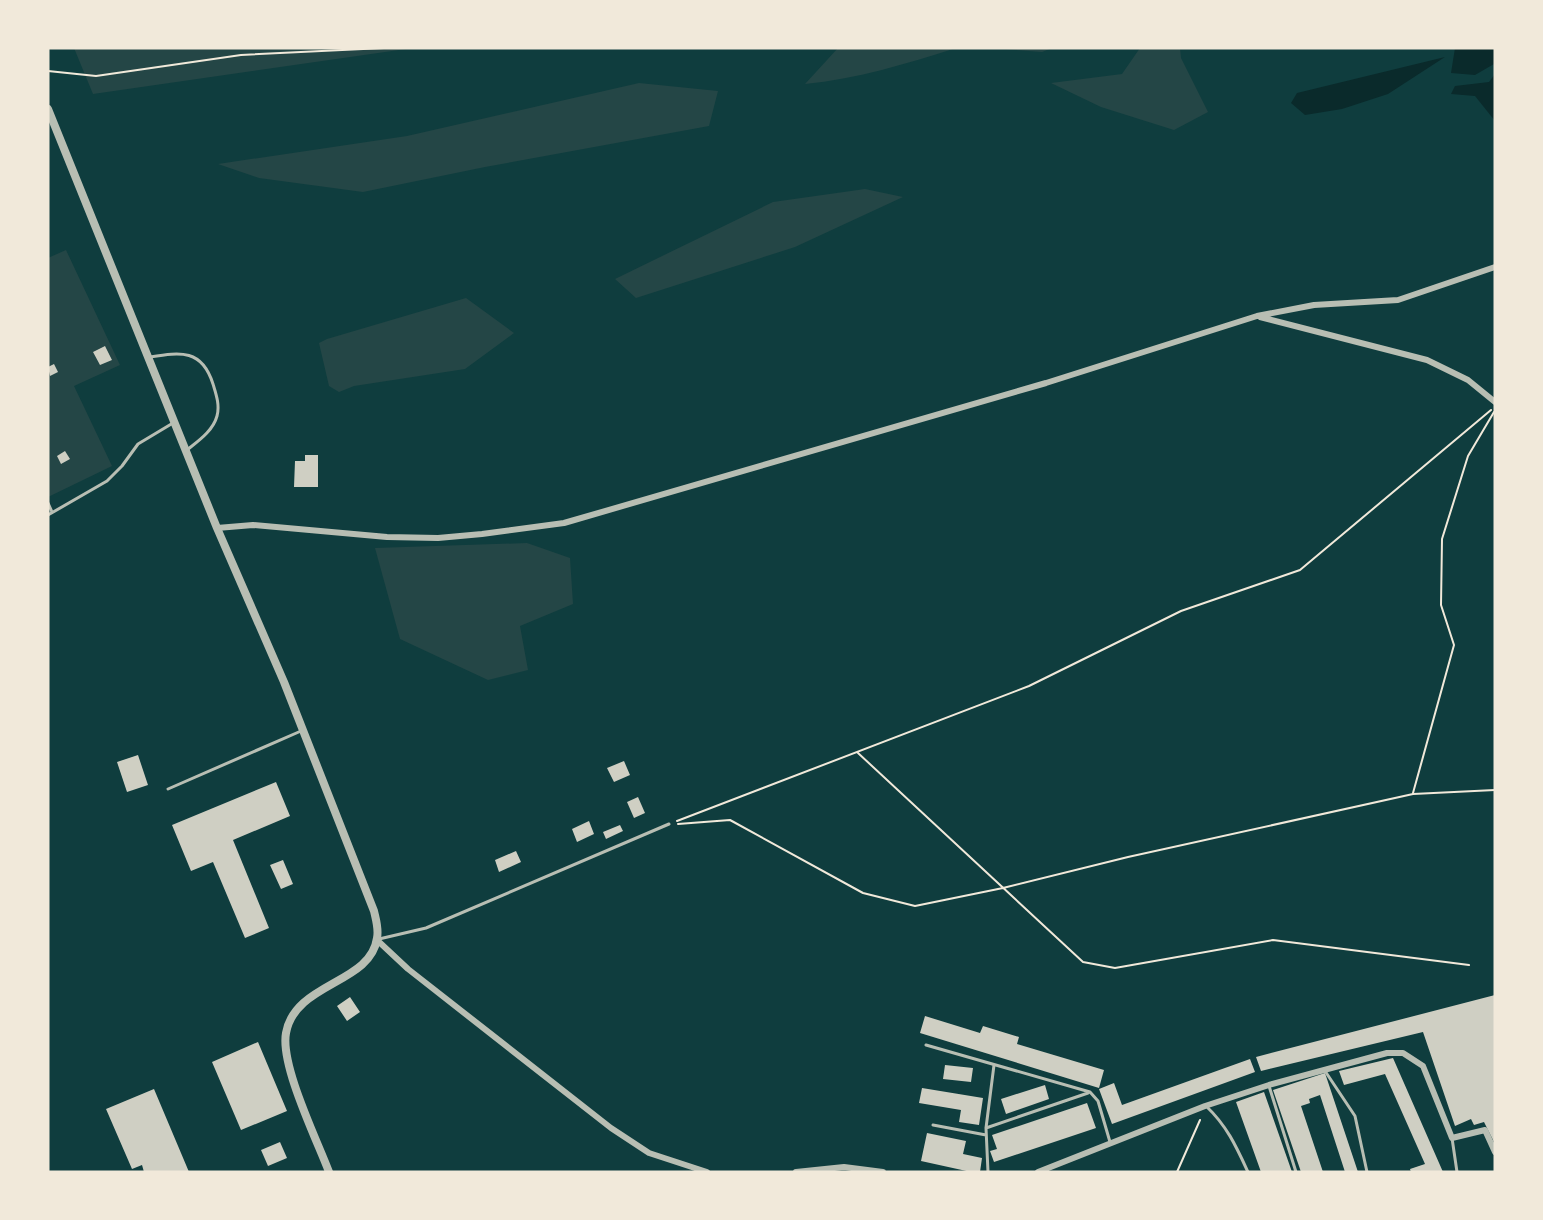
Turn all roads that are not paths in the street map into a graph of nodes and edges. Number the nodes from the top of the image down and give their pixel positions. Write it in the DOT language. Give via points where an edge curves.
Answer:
graph roads {
  1 [pos="48,109"];
  2 [pos="1495,267"];
  3 [pos="1257,316"];
  4 [pos="148,357"];
  5 [pos="1495,402"];
  6 [pos="174,422"];
  7 [pos="186,451"];
  8 [pos="48,503"];
  9 [pos="52,512"];
  10 [pos="48,515"];
  11 [pos="218,528"];
  12 [pos="303,730"];
  13 [pos="168,789"];
  14 [pos="669,824"];
  15 [pos="377,940"];
  16 [pos="926,1045"];
  17 [pos="994,1065"];
  18 [pos="1324,1069"];
  19 [pos="1269,1085"];
  20 [pos="1090,1092"];
  21 [pos="1205,1106"];
  22 [pos="933,1125"];
  23 [pos="986,1128"];
  24 [pos="986,1135"];
  25 [pos="1452,1138"];
  26 [pos="1110,1142"];
  27 [pos="1495,1152"];
  28 [pos="875,1171"];
  29 [pos="329,1172"];
  30 [pos="707,1172"];
  31 [pos="796,1172"];
  32 [pos="883,1172"];
  33 [pos="988,1172"];
  34 [pos="1038,1172"];
  35 [pos="1248,1172"];
  36 [pos="1296,1172"];
  37 [pos="1367,1172"];
  38 [pos="1457,1172"];
  1 -- 4 [label="street"];
  2 -- 3 [label="street" via="1398,300 1314,305"];
  3 -- 5 [label="street" via="1427,360 1468,380"];
  3 -- 11 [label="street" via="1046,383 564,524 438,538 253,525"];
  4 -- 6 [label="street"];
  4 -- 7 [label="lane" via="188,354 201,361 209,372 217,397 217,416 209,431"];
  6 -- 7 [label="street"];
  6 -- 9 [label="lane" via="138,444 107,482"];
  7 -- 11 [label="street"];
  8 -- 9 [label="lane"];
  9 -- 10 [label="lane"];
  11 -- 12 [label="street"];
  12 -- 13 [label="lane"];
  12 -- 15 [label="street" via="374,911"];
  14 -- 15 [label="lane" via="426,928"];
  15 -- 29 [label="street" via="361,966 297,1008 286,1035 292,1078"];
  15 -- 30 [label="street" via="408,969 611,1128 649,1153"];
  16 -- 17 [label="lane"];
  17 -- 20 [label="lane"];
  17 -- 23 [label="lane"];
  18 -- 19 [label="street"];
  18 -- 25 [label="street" via="1387,1053 1403,1053 1423,1066"];
  18 -- 37 [label="lane" via="1355,1116"];
  19 -- 21 [label="street"];
  19 -- 36 [label="lane"];
  20 -- 23 [label="lane"];
  20 -- 26 [label="lane" via="1098,1101"];
  21 -- 26 [label="street"];
  21 -- 35 [label="lane" via="1235,1142"];
  22 -- 24 [label="lane"];
  23 -- 24 [label="lane"];
  24 -- 33 [label="lane"];
  25 -- 27 [label="street" via="1485,1130"];
  25 -- 38 [label="lane"];
  26 -- 34 [label="street"];
  28 -- 31 [label="street" via="844,1167"];
  28 -- 32 [label="street"];
}
